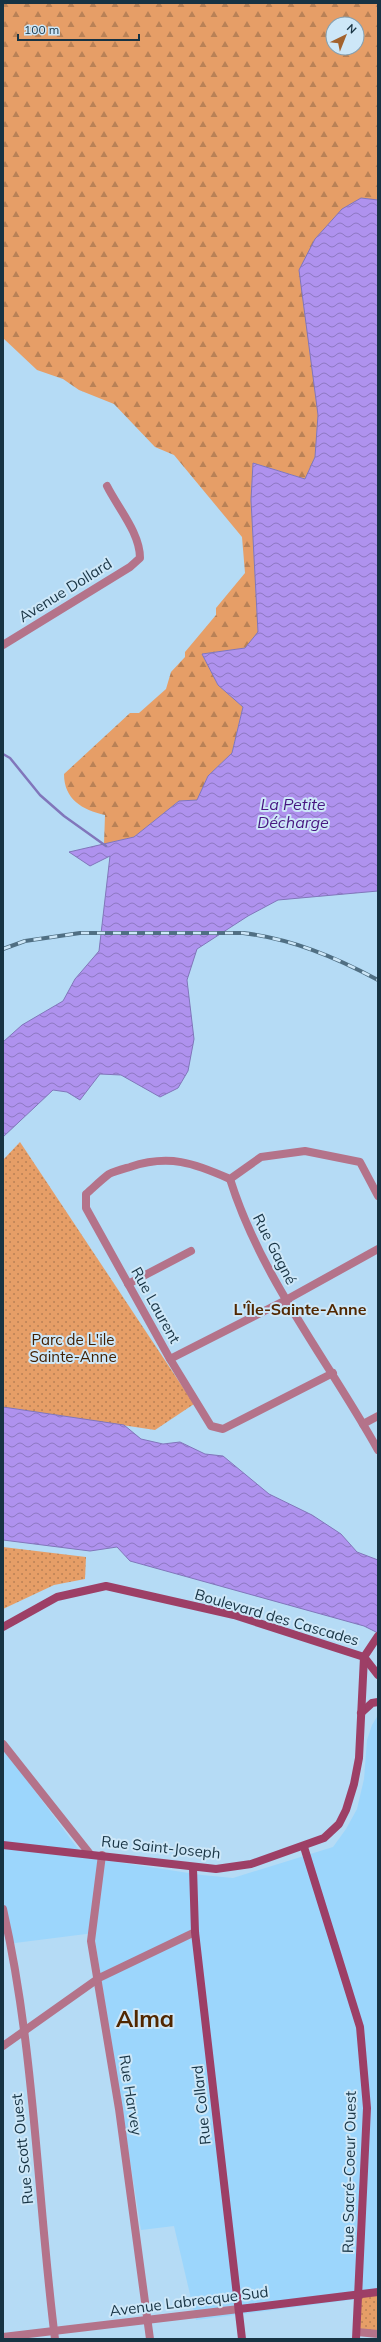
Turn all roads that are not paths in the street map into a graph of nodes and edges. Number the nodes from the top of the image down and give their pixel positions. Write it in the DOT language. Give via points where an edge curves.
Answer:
graph roads {
  1 [pos="107,486"];
  2 [pos="3,645"];
  3 [pos="230,1179"];
  4 [pos="378,1196"];
  5 [pos="378,1249"];
  6 [pos="191,1251"];
  7 [pos="128,1284"];
  8 [pos="286,1300"];
  9 [pos="170,1359"];
  10 [pos="333,1373"];
  11 [pos="378,1416"];
  12 [pos="363,1424"];
  13 [pos="378,1450"];
  14 [pos="3,1627"];
  15 [pos="378,1636"];
  16 [pos="364,1657"];
  17 [pos="378,1675"];
  18 [pos="378,1702"];
  19 [pos="361,1713"];
  20 [pos="3,1744"];
  21 [pos="3,1845"];
  22 [pos="304,1847"];
  23 [pos="90,1854"];
  24 [pos="102,1855"];
  25 [pos="193,1868"];
  26 [pos="3,1909"];
  27 [pos="195,1932"];
  28 [pos="99,1978"];
  29 [pos="25,2031"];
  30 [pos="3,2046"];
  31 [pos="378,2292"];
  32 [pos="360,2295"];
  33 [pos="238,2309"];
  34 [pos="148,2320"];
  35 [pos="378,2334"];
  36 [pos="54,2335"];
  37 [pos="357,2336"];
  38 [pos="3,2337"];
  39 [pos="150,2339"];
  40 [pos="242,2339"];
  1 -- 2 [label="street, Avenue Dollard" via="136,537 140,558 130,567"];
  3 -- 4 [label="street" via="261,1157 305,1151 360,1162"];
  3 -- 7 [label="street, Rue Laurent" via="186,1162 164,1160 143,1163 110,1174 86,1194 86,1208"];
  3 -- 8 [label="street, Rue Gagné" via="236,1200 263,1260"];
  5 -- 8 [label="street"];
  6 -- 7 [label="street"];
  7 -- 9 [label="street, Rue Laurent"];
  8 -- 9 [label="street"];
  8 -- 10 [label="street, Rue Gagné"];
  9 -- 10 [label="street, Rue Laurent" via="211,1426 223,1429"];
  10 -- 12 [label="street, Rue Gagné"];
  11 -- 12 [label="street"];
  12 -- 13 [label="street, Rue Gagné"];
  14 -- 16 [label="street, Boulevard des Cascades" via="57,1597 106,1586 234,1616"];
  15 -- 16 [label="street"];
  16 -- 17 [label="street, Boulevard des Cascades"];
  16 -- 19 [label="street, Rue Saint-Joseph"];
  18 -- 19 [label="street" via="372,1703"];
  19 -- 22 [label="street, Rue Saint-Joseph" via="359,1758 346,1810 334,1831"];
  20 -- 23 [label="street"];
  21 -- 23 [label="street, Rue Saint-Joseph"];
  22 -- 25 [label="street, Rue Saint-Joseph" via="230,1868"];
  22 -- 32 [label="street, Rue Sacré-Coeur Ouest" via="360,2027 367,2108"];
  23 -- 24 [label="street, Rue Saint-Joseph"];
  24 -- 25 [label="street, Rue Saint-Joseph"];
  24 -- 28 [label="street, Rue Harvey" via="91,1938"];
  25 -- 27 [label="street, Rue Collard"];
  26 -- 29 [label="street, Rue Scott Ouest" via="14,1955"];
  27 -- 28 [label="street"];
  27 -- 33 [label="street, Rue Collard"];
  28 -- 29 [label="street"];
  28 -- 34 [label="street, Rue Harvey" via="120,2109"];
  29 -- 30 [label="street"];
  29 -- 36 [label="street, Rue Scott Ouest"];
  31 -- 32 [label="street, Avenue Labrecque Sud"];
  32 -- 33 [label="street, Avenue Labrecque Sud"];
  32 -- 37 [label="street, Rue Sacré-Coeur Ouest"];
  33 -- 34 [label="street, Avenue Labrecque Sud"];
  33 -- 40 [label="street, Rue Collard"];
  34 -- 36 [label="street, Avenue Labrecque Sud"];
  34 -- 39 [label="street, Rue Harvey"];
  35 -- 37 [label="street"];
  36 -- 38 [label="street, Avenue Labrecque Sud"];
}
